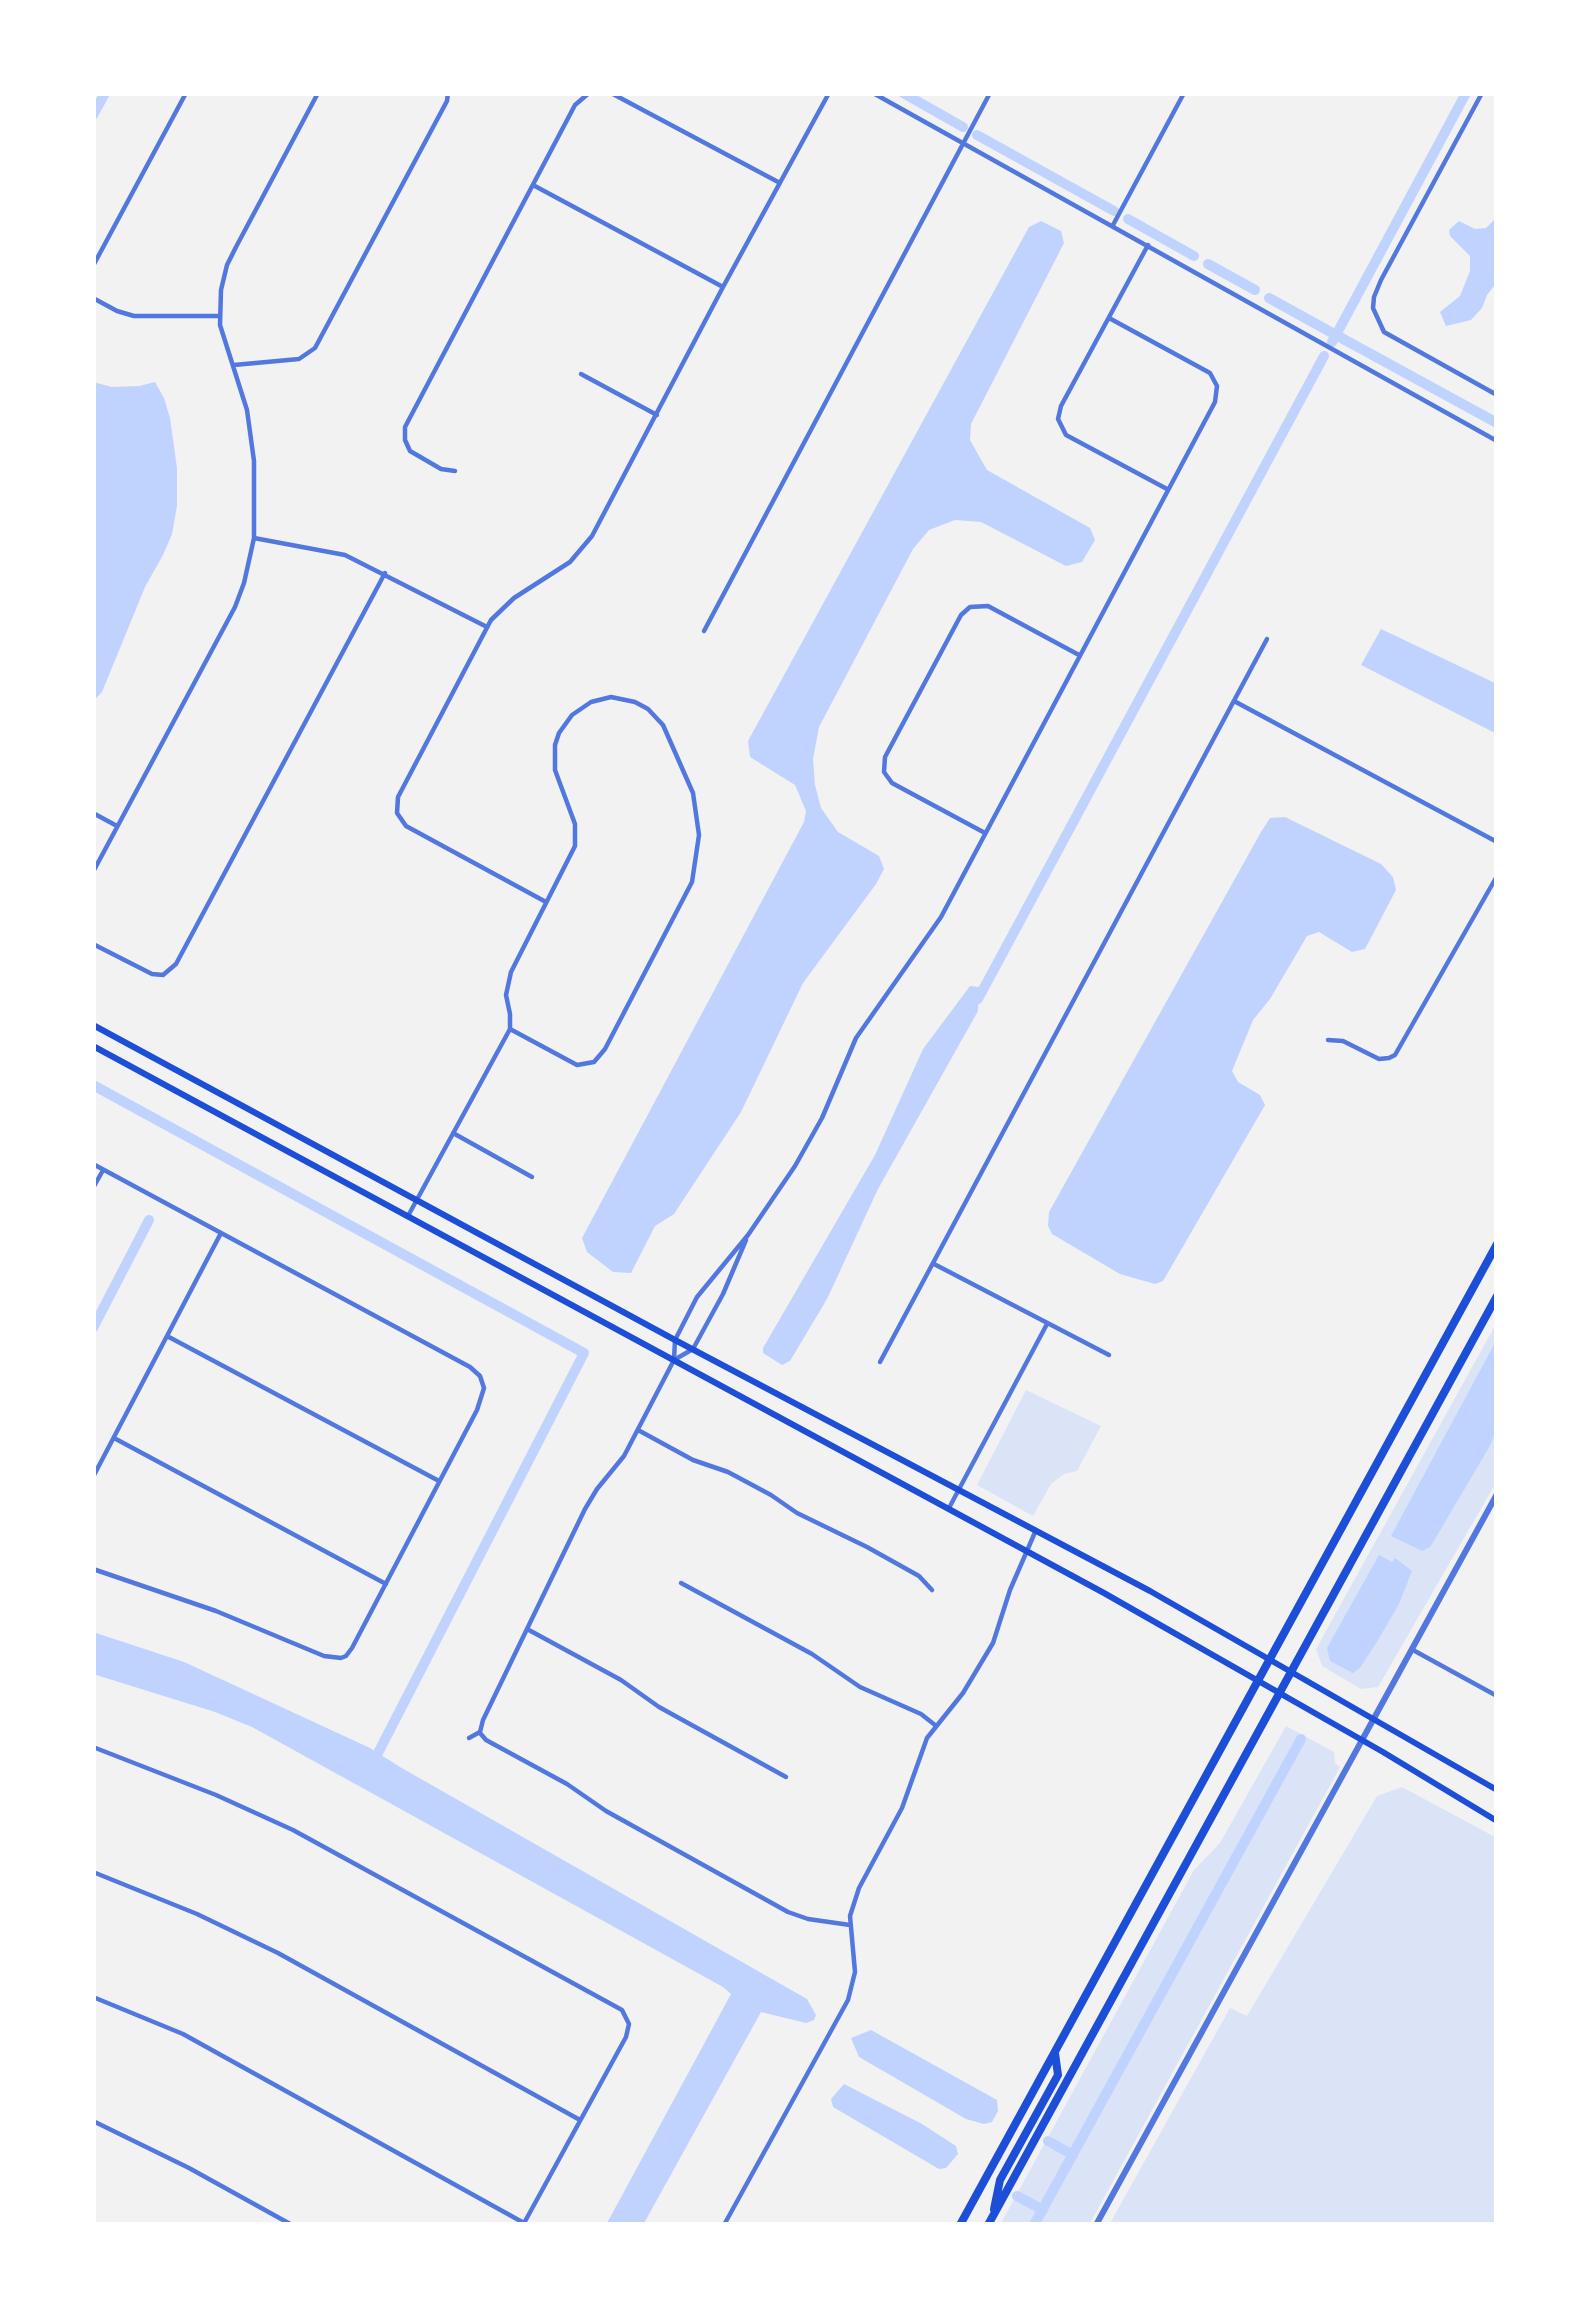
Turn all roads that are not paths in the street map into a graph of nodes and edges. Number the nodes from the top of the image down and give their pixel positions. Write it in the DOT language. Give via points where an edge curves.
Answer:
graph roads {
  1 [pos="186,93"];
  2 [pos="318,93"];
  3 [pos="448,93"];
  4 [pos="589,93"];
  5 [pos="611,93"];
  6 [pos="829,93"];
  7 [pos="873,93"];
  8 [pos="990,93"];
  9 [pos="1184,93"];
  10 [pos="1482,93"];
  11 [pos="964,142"];
  12 [pos="780,182"];
  13 [pos="533,185"];
  14 [pos="1113,225"];
  15 [pos="1148,244"];
  16 [pos="93,266"];
  17 [pos="723,287"];
  18 [pos="93,298"];
  19 [pos="219,316"];
  20 [pos="1109,319"];
  21 [pos="232,365"];
  22 [pos="580,374"];
  23 [pos="1497,395"];
  24 [pos="657,415"];
  25 [pos="1497,441"];
  26 [pos="455,471"];
  27 [pos="1167,489"];
  28 [pos="254,538"];
  29 [pos="385,573"];
  30 [pos="487,627"];
  31 [pos="704,631"];
  32 [pos="1267,639"];
  33 [pos="1079,655"];
  34 [pos="1234,701"];
  35 [pos="93,813"];
  36 [pos="117,826"];
  37 [pos="986,833"];
  38 [pos="1497,842"];
  39 [pos="93,872"];
  40 [pos="1497,876"];
  41 [pos="547,902"];
  42 [pos="93,944"];
  43 [pos="93,1025"];
  44 [pos="510,1029"];
  45 [pos="1328,1040"];
  46 [pos="93,1046"];
  47 [pos="453,1133"];
  48 [pos="93,1164"];
  49 [pos="103,1169"];
  50 [pos="532,1177"];
  51 [pos="93,1188"];
  52 [pos="417,1201"];
  53 [pos="408,1217"];
  54 [pos="221,1233"];
  55 [pos="748,1235"];
  56 [pos="1497,1244"];
  57 [pos="934,1264"];
  58 [pos="1497,1295"];
  59 [pos="1047,1324"];
  60 [pos="167,1336"];
  61 [pos="675,1340"];
  62 [pos="693,1349"];
  63 [pos="1109,1355"];
  64 [pos="674,1360"];
  65 [pos="880,1362"];
  66 [pos="638,1430"];
  67 [pos="114,1438"];
  68 [pos="93,1477"];
  69 [pos="439,1481"];
  70 [pos="959,1490"];
  71 [pos="1496,1498"];
  72 [pos="949,1508"];
  73 [pos="1036,1530"];
  74 [pos="1027,1551"];
  75 [pos="93,1569"];
  76 [pos="681,1582"];
  77 [pos="386,1584"];
  78 [pos="932,1590"];
  79 [pos="527,1630"];
  80 [pos="1413,1650"];
  81 [pos="1269,1660"];
  82 [pos="1292,1672"];
  83 [pos="1257,1681"];
  84 [pos="1280,1694"];
  85 [pos="1497,1696"];
  86 [pos="1376,1719"];
  87 [pos="935,1725"];
  88 [pos="480,1732"];
  89 [pos="469,1738"];
  90 [pos="1364,1741"];
  91 [pos="93,1747"];
  92 [pos="786,1777"];
  93 [pos="1497,1790"];
  94 [pos="1497,1821"];
  95 [pos="93,1872"];
  96 [pos="850,1925"];
  97 [pos="93,1997"];
  98 [pos="1055,2051"];
  99 [pos="580,2120"];
  100 [pos="93,2121"];
  101 [pos="990,2221"];
  102 [pos="524,2224"];
  103 [pos="292,2225"];
  104 [pos="724,2225"];
  105 [pos="960,2225"];
  106 [pos="1096,2225"];
  1 -- 16 [label="street"];
  2 -- 19 [label="street" via="227,265"];
  3 -- 21 [label="street" via="310,352"];
  4 -- 13 [label="street"];
  5 -- 12 [label="street"];
  6 -- 12 [label="street"];
  7 -- 11 [label="street"];
  8 -- 11 [label="street"];
  9 -- 14 [label="street"];
  10 -- 23 [label="street" via="1373,308 1384,332"];
  11 -- 14 [label="street"];
  11 -- 31 [label="street"];
  12 -- 17 [label="street"];
  13 -- 17 [label="street"];
  13 -- 26 [label="street" via="405,427 410,451"];
  14 -- 15 [label="street"];
  15 -- 20 [label="street"];
  15 -- 25 [label="street"];
  17 -- 24 [label="street"];
  18 -- 19 [label="street" via="134,316"];
  19 -- 21 [label="street"];
  20 -- 27 [label="street" via="1216,382 1215,402"];
  20 -- 27 [label="street" via="1058,419 1066,435"];
  21 -- 28 [label="street" via="251,435"];
  22 -- 24 [label="street"];
  24 -- 30 [label="street" via="587,544"];
  27 -- 33 [label="street"];
  28 -- 29 [label="street" via="328,550"];
  28 -- 36 [label="street" via="235,607"];
  29 -- 30 [label="street"];
  29 -- 42 [label="street" via="176,964 152,974"];
  30 -- 41 [label="street" via="396,808 410,829"];
  32 -- 34 [label="street"];
  33 -- 37 [label="street"];
  33 -- 37 [label="street" via="974,606 961,615 885,757 885,774 897,787"];
  34 -- 38 [label="street"];
  34 -- 57 [label="street"];
  35 -- 36 [label="street"];
  36 -- 39 [label="street"];
  37 -- 55 [label="street" via="928,937 856,1038 809,1141"];
  40 -- 45 [label="street" via="1389,1058"];
  41 -- 44 [label="street" via="507,984"];
  41 -- 44 [label="street" via="577,834 555,770 559,733 602,698 635,702 669,735 696,805 696,866 681,907 594,1062 571,1062"];
  43 -- 52 [label="main road"];
  44 -- 47 [label="street"];
  46 -- 53 [label="main road"];
  47 -- 50 [label="street"];
  47 -- 52 [label="street"];
  48 -- 49 [label="street"];
  49 -- 51 [label="street"];
  49 -- 54 [label="street"];
  52 -- 53 [label="street"];
  52 -- 61 [label="main road"];
  53 -- 64 [label="main road"];
  54 -- 60 [label="street"];
  54 -- 69 [label="street" via="470,1367 483,1382 481,1401"];
  55 -- 61 [label="street" via="697,1297"];
  55 -- 62 [label="street"];
  56 -- 81 [label="main road"];
  57 -- 59 [label="street"];
  57 -- 65 [label="street"];
  58 -- 82 [label="main road"];
  59 -- 63 [label="street"];
  59 -- 70 [label="street"];
  60 -- 67 [label="street"];
  60 -- 69 [label="street"];
  61 -- 62 [label="main road"];
  61 -- 64 [label="street"];
  62 -- 64 [label="street"];
  62 -- 70 [label="main road"];
  64 -- 66 [label="street"];
  64 -- 72 [label="main road"];
  66 -- 78 [label="street" via="867,1547"];
  66 -- 79 [label="street" via="592,1497"];
  67 -- 68 [label="street"];
  67 -- 77 [label="street"];
  69 -- 77 [label="street"];
  70 -- 72 [label="street"];
  70 -- 73 [label="main road"];
  71 -- 80 [label="street"];
  72 -- 74 [label="main road"];
  73 -- 74 [label="street"];
  73 -- 81 [label="main road"];
  74 -- 83 [label="main road"];
  74 -- 87 [label="street" via="993,1642"];
  75 -- 77 [label="street" via="341,1658"];
  76 -- 87 [label="street"];
  79 -- 88 [label="street"];
  79 -- 92 [label="street"];
  80 -- 85 [label="street"];
  80 -- 86 [label="street"];
  81 -- 82 [label="main road"];
  81 -- 83 [label="main road"];
  82 -- 84 [label="main road"];
  82 -- 86 [label="main road"];
  83 -- 84 [label="main road"];
  83 -- 98 [label="main road"];
  84 -- 90 [label="main road"];
  84 -- 101 [label="main road"];
  86 -- 90 [label="street"];
  86 -- 93 [label="main road"];
  87 -- 96 [label="street" via="859,1888"];
  88 -- 89 [label="street"];
  88 -- 96 [label="street" via="788,1912"];
  90 -- 94 [label="main road"];
  90 -- 106 [label="street"];
  91 -- 99 [label="street" via="314,1841 615,2005 628,2020 626,2037"];
  95 -- 99 [label="street" via="260,1944"];
  96 -- 104 [label="street" via="855,1972 848,2000"];
  97 -- 102 [label="street" via="183,2034"];
  98 -- 101 [label="main road" via="1058,2074 1000,2180"];
  98 -- 105 [label="main road"];
  99 -- 102 [label="street"];
  100 -- 103 [label="street"];
}
